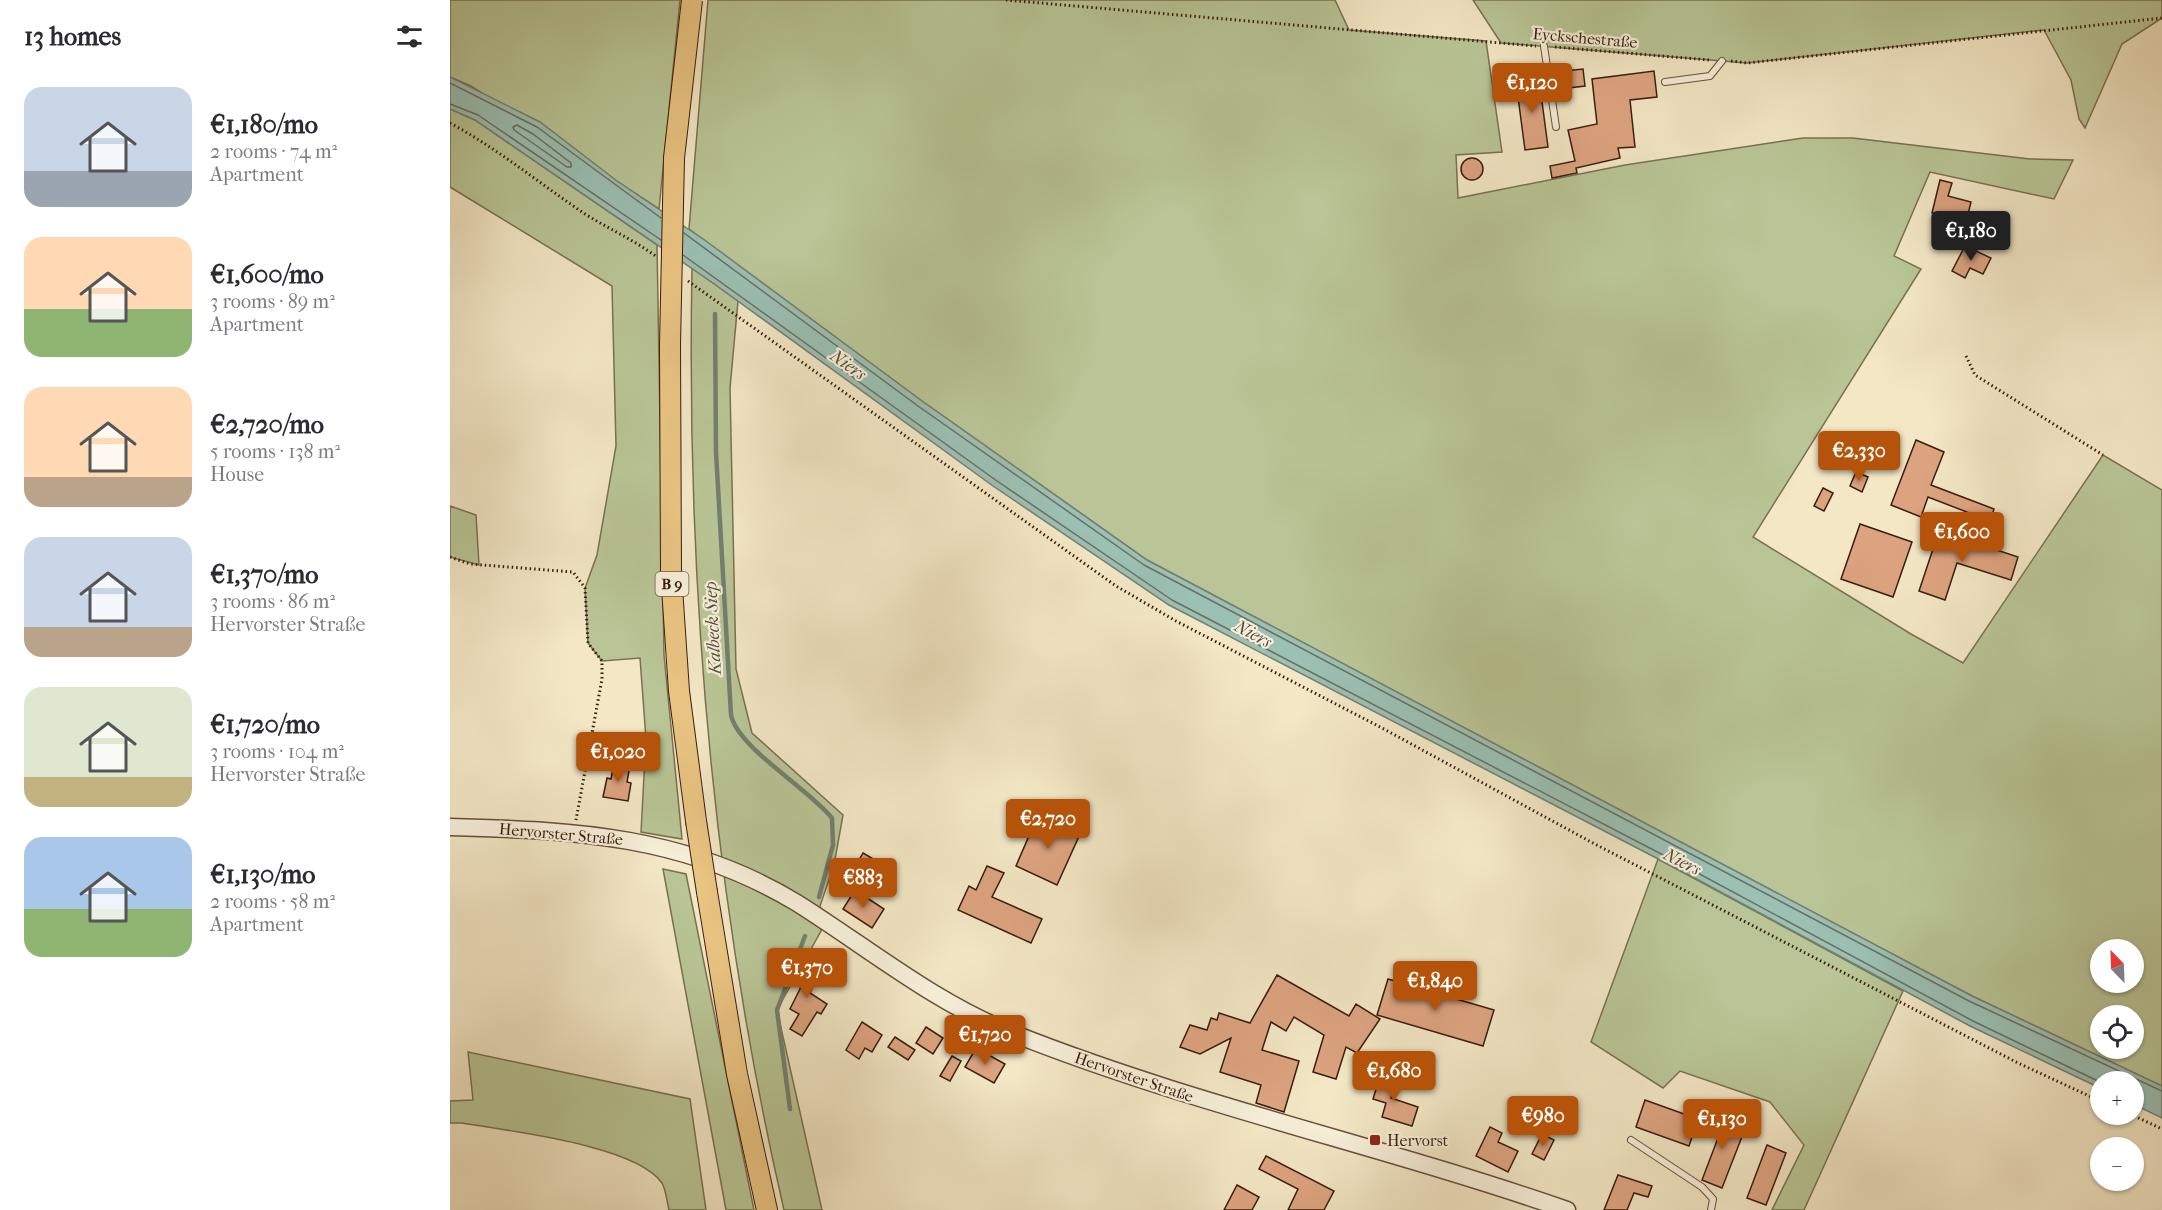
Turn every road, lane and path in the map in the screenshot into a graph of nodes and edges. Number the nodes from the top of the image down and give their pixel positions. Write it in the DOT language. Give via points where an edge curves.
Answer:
graph roads {
  1 [pos="692,0"];
  2 [pos="1006,0"];
  3 [pos="2161,17"];
  4 [pos="1544,46"];
  5 [pos="1722,60"];
  6 [pos="1665,82"];
  7 [pos="450,123"];
  8 [pos="1556,128"];
  9 [pos="659,259"];
  10 [pos="686,279"];
  11 [pos="1966,356"];
  12 [pos="2103,455"];
  13 [pos="450,557"];
  14 [pos="450,827"];
  15 [pos="574,834"];
  16 [pos="2090,1096"];
  17 [pos="2144,1121"];
  18 [pos="2162,1129"];
  19 [pos="1631,1140"];
  20 [pos="767,1210"];
  21 [pos="1567,1210"];
  22 [pos="1711,1210"];
  1 -- 20 [label="main road, B 9, bridge" via="674,158 670,345 671,573 678,691 737,1074"];
  2 -- 4 [label="path, Eyckschestraße"];
  3 -- 5 [label="path, Eyckschestraße" via="1747,63"];
  4 -- 5 [label="path, Eyckschestraße"];
  4 -- 8 [label="lane"];
  5 -- 6 [label="lane" via="1710,76"];
  7 -- 9 [label="path" via="485,142 586,214 633,239"];
  10 -- 16 [label="path" via="1136,597 1602,847 2018,1064"];
  11 -- 12 [label="path" via="1975,375"];
  13 -- 15 [label="path" via="470,564 573,572 585,588 588,643 602,661 602,679"];
  14 -- 15 [label="street, Hervorster Straße"];
  15 -- 21 [label="street, Hervorster Straße" via="615,836 671,848 731,870 794,901 956,1005 1008,1031 1110,1071"];
  17 -- 18 [label="path"];
  19 -- 22 [label="lane" via="1702,1187 1713,1199"];
}
